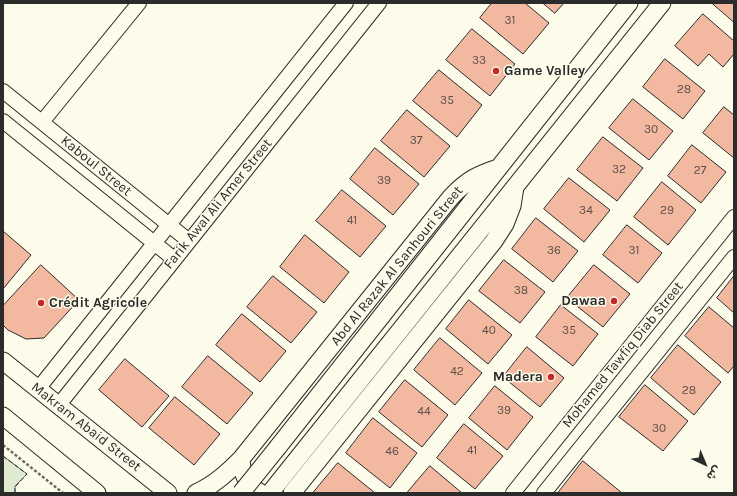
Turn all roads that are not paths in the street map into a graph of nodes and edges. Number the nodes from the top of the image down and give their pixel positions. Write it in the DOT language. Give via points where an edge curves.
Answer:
graph roads {
  1 [pos="139,3"];
  2 [pos="346,3"];
  3 [pos="379,3"];
  4 [pos="629,3"];
  5 [pos="662,3"];
  6 [pos="3,91"];
  7 [pos="3,120"];
  8 [pos="42,122"];
  9 [pos="498,168"];
  10 [pos="515,185"];
  11 [pos="734,217"];
  12 [pos="168,224"];
  13 [pos="189,241"];
  14 [pos="154,242"];
  15 [pos="734,257"];
  16 [pos="174,258"];
  17 [pos="3,361"];
  18 [pos="38,389"];
  19 [pos="58,406"];
  20 [pos="3,416"];
  21 [pos="241,459"];
  22 [pos="97,493"];
  23 [pos="168,493"];
  24 [pos="196,493"];
  25 [pos="241,493"];
  26 [pos="261,493"];
  27 [pos="270,493"];
  28 [pos="292,493"];
  29 [pos="513,493"];
  30 [pos="544,493"];
  1 -- 8 [label="street"];
  2 -- 12 [label="street, Farik Awal Ali Amer Street"];
  3 -- 13 [label="street, Farik Awal Ali Amer Street"];
  4 -- 9 [label="street"];
  5 -- 10 [label="street"];
  6 -- 8 [label="street, Kaboul Street"];
  7 -- 14 [label="street, Kaboul Street"];
  8 -- 12 [label="street, Kaboul Street"];
  9 -- 21 [label="street, Abd Al Razak Al Sanhouri Street" via="481,173 464,183 451,197"];
  9 -- 25 [label="street, bridge"];
  10 -- 27 [label="street"];
  10 -- 28 [label="street" via="512,206 505,224 494,241"];
  11 -- 29 [label="street, Mohamed Tawfiq Diab Street"];
  12 -- 13 [label="street, Kaboul Street"];
  12 -- 14 [label="street, Farik Awal Ali Amer Street"];
  13 -- 16 [label="street, Farik Awal Ali Amer Street"];
  14 -- 16 [label="street, Kaboul Street"];
  14 -- 18 [label="street, Farik Awal Ali Amer Street"];
  15 -- 30 [label="street, Mohamed Tawfiq Diab Street"];
  16 -- 19 [label="street, Farik Awal Ali Amer Street"];
  17 -- 18 [label="street, Makram Abaid Street"];
  18 -- 19 [label="street, Makram Abaid Street"];
  19 -- 23 [label="street, Makram Abaid Street"];
  20 -- 22 [label="street"];
  21 -- 24 [label="street, Abd Al Razak Al Sanhouri Street" via="213,484"];
  21 -- 26 [label="street" via="243,475 253,488"];
}
